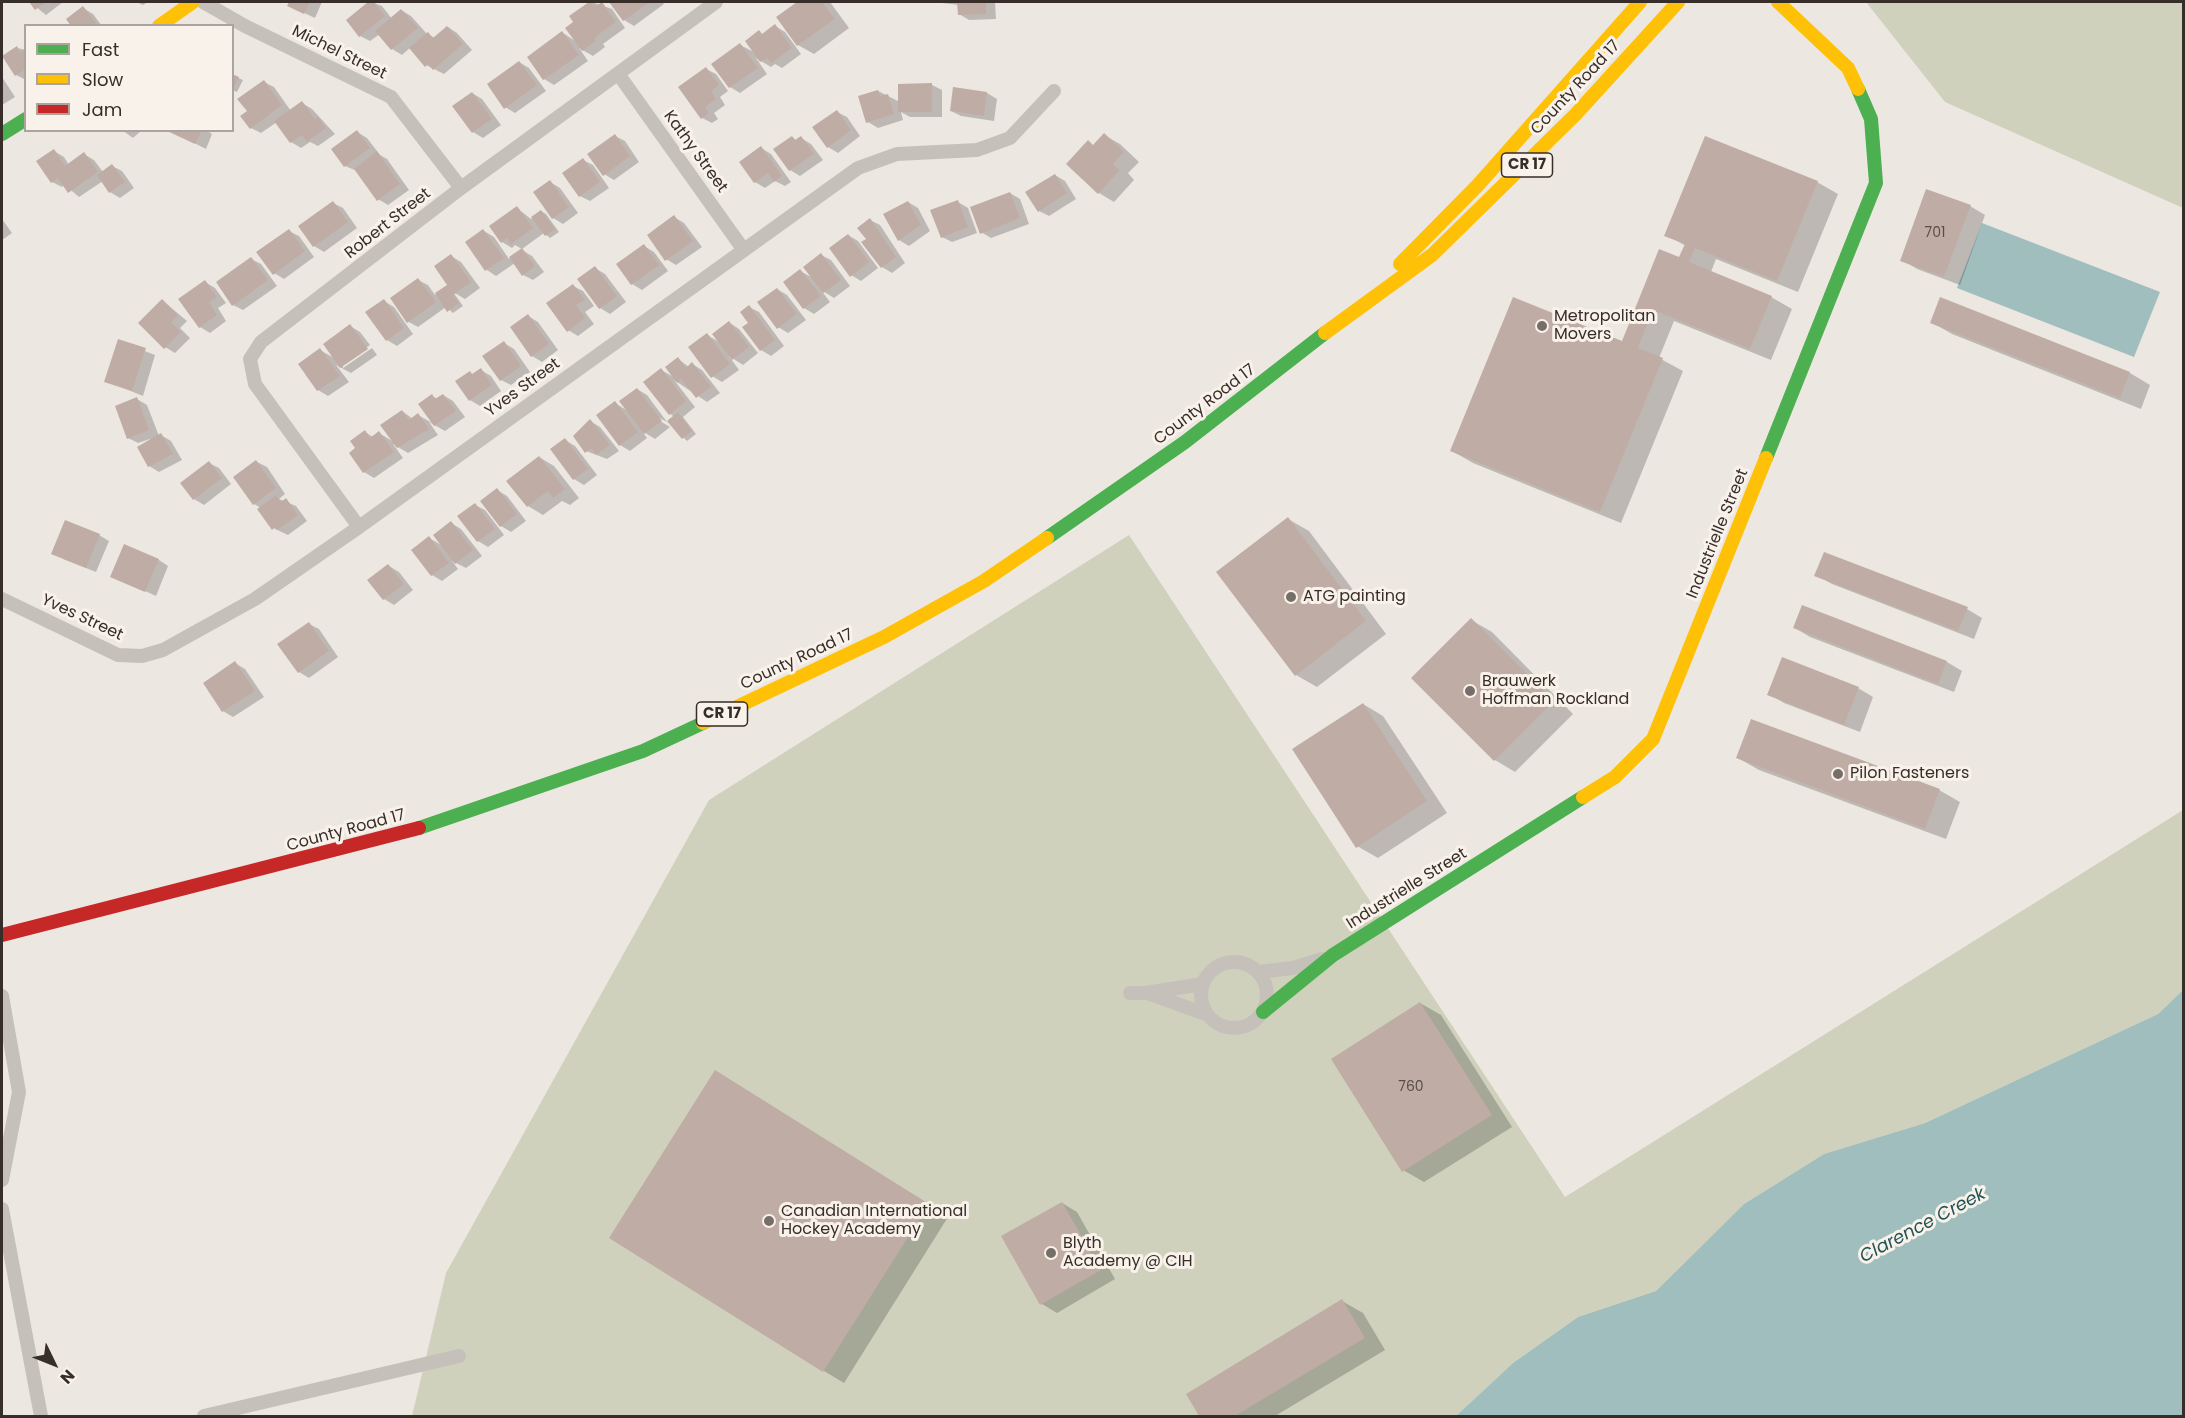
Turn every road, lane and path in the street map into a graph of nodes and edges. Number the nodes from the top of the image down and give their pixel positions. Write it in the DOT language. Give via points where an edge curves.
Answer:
graph roads {
  1 [pos="193,2"];
  2 [pos="203,2"];
  3 [pos="716,2"];
  4 [pos="1640,2"];
  5 [pos="1678,2"];
  6 [pos="1778,2"];
  7 [pos="162,24"];
  8 [pos="619,75"];
  9 [pos="1054,91"];
  10 [pos="24,120"];
  11 [pos="2,134"];
  12 [pos="461,188"];
  13 [pos="743,249"];
  14 [pos="1357,308"];
  15 [pos="359,527"];
  16 [pos="2,599"];
  17 [pos="2,935"];
  18 [pos="1333,955"];
  19 [pos="1258,972"];
  20 [pos="1203,984"];
  21 [pos="1130,993"];
  22 [pos="1145,993"];
  23 [pos="2,996"];
  24 [pos="1263,1012"];
  25 [pos="1208,1015"];
  26 [pos="2,1180"];
  27 [pos="2,1209"];
  28 [pos="4,1235"];
  29 [pos="459,1356"];
  30 [pos="41,1416"];
  31 [pos="204,1416"];
  1 -- 7 [label="main road"];
  2 -- 12 [label="street, Michel Street" via="391,97"];
  3 -- 8 [label="street, Robert Street"];
  4 -- 14 [label="main road, County Road 17 / CR 17" via="1478,185"];
  5 -- 14 [label="main road, County Road 17 / CR 17" via="1504,188 1432,255"];
  6 -- 18 [label="main road, Industrielle Street" via="1848,68 1871,119 1876,183 1653,739 1615,777"];
  8 -- 12 [label="street, Robert Street"];
  8 -- 13 [label="street, Kathy Street"];
  9 -- 13 [label="street, Yves Street" via="1010,138 976,150 897,154 858,168"];
  10 -- 11 [label="main road"];
  12 -- 15 [label="street, Robert Street" via="261,342 250,359 255,384"];
  13 -- 15 [label="street, Yves Street"];
  14 -- 17 [label="main road, County Road 17 / CR 17" via="1185,442 984,581 884,637 643,751 402,834"];
  15 -- 16 [label="street, Yves Street" via="255,599 163,650 141,656 118,655"];
  18 -- 19 [label="street, Industrielle Street" via="1293,968"];
  18 -- 24 [label="main road, Industrielle Street"];
  19 -- 20 [label="street, Industrielle Street" via="1238,963 1227,963"];
  19 -- 24 [label="street" via="1267,991"];
  20 -- 22 [label="street"];
  20 -- 25 [label="street" via="1201,995"];
  21 -- 22 [label="street"];
  22 -- 25 [label="street, Industrielle Street"];
  23 -- 26 [label="street" via="19,1092"];
  24 -- 25 [label="street, Industrielle Street" via="1247,1026 1236,1029 1215,1023"];
  27 -- 28 [label="street"];
  28 -- 30 [label="street"];
  29 -- 31 [label="street"];
}
